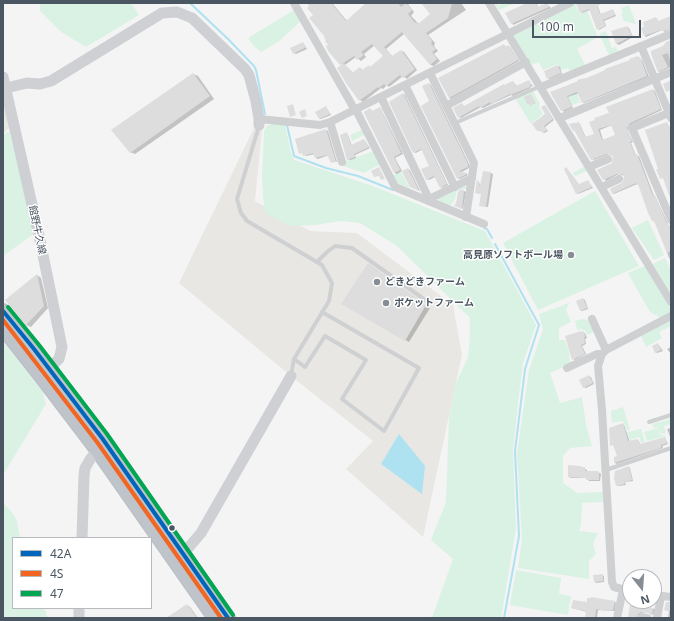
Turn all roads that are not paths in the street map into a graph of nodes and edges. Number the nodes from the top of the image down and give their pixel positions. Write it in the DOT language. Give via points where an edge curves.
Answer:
graph roads {
  1 [pos="294,3"];
  2 [pos="489,3"];
  3 [pos="570,3"];
  4 [pos="507,33"];
  5 [pos="671,34"];
  6 [pos="641,46"];
  7 [pos="526,62"];
  8 [pos="671,72"];
  9 [pos="430,73"];
  10 [pos="3,77"];
  11 [pos="654,79"];
  12 [pos="405,85"];
  13 [pos="541,87"];
  14 [pos="6,88"];
  15 [pos="381,97"];
  16 [pos="446,106"];
  17 [pos="356,109"];
  18 [pos="670,114"];
  19 [pos="560,118"];
  20 [pos="259,122"];
  21 [pos="330,122"];
  22 [pos="455,123"];
  23 [pos="608,159"];
  24 [pos="342,162"];
  25 [pos="589,167"];
  26 [pos="472,178"];
  27 [pos="619,179"];
  28 [pos="454,187"];
  29 [pos="602,187"];
  30 [pos="429,200"];
  31 [pos="466,217"];
  32 [pos="671,220"];
  33 [pos="484,224"];
  34 [pos="317,262"];
  35 [pos="428,302"];
  36 [pos="671,302"];
  37 [pos="3,311"];
  38 [pos="322,312"];
  39 [pos="671,316"];
  40 [pos="592,319"];
  41 [pos="3,328"];
  42 [pos="604,352"];
  43 [pos="294,359"];
  44 [pos="567,368"];
  45 [pos="46,372"];
  46 [pos="291,376"];
  47 [pos="671,415"];
  48 [pos="649,422"];
  49 [pos="102,448"];
  50 [pos="671,448"];
  51 [pos="606,470"];
  52 [pos="82,537"];
  53 [pos="183,554"];
  54 [pos="622,589"];
  55 [pos="622,604"];
  56 [pos="215,618"];
  57 [pos="228,618"];
  58 [pos="617,618"];
  1 -- 17 [label="street"];
  2 -- 4 [label="street"];
  3 -- 4 [label="street"];
  4 -- 7 [label="street"];
  4 -- 9 [label="street"];
  5 -- 6 [label="street"];
  6 -- 11 [label="street"];
  6 -- 13 [label="street"];
  7 -- 13 [label="street"];
  7 -- 16 [label="street"];
  8 -- 11 [label="street"];
  9 -- 12 [label="street"];
  9 -- 16 [label="street"];
  10 -- 14 [label="street, 館野牛久線"];
  11 -- 18 [label="street"];
  11 -- 19 [label="street"];
  12 -- 15 [label="street"];
  12 -- 28 [label="street"];
  13 -- 19 [label="street"];
  13 -- 22 [label="lane"];
  14 -- 20 [label="street" via="51,81 162,13 177,12 192,18 245,69 252,81"];
  14 -- 45 [label="street, 館野牛久線" via="62,347 59,359"];
  15 -- 17 [label="street"];
  15 -- 30 [label="street"];
  16 -- 22 [label="street"];
  17 -- 21 [label="street"];
  17 -- 30 [label="street" via="395,187"];
  18 -- 32 [label="street" via="632,128"];
  19 -- 25 [label="street"];
  20 -- 21 [label="street" via="320,125"];
  20 -- 34 [label="lane" via="238,198 241,213 247,221"];
  21 -- 24 [label="street"];
  22 -- 26 [label="street" via="473,160"];
  23 -- 25 [label="street"];
  25 -- 29 [label="street"];
  26 -- 28 [label="street"];
  26 -- 31 [label="street"];
  27 -- 29 [label="street"];
  28 -- 30 [label="street"];
  29 -- 36 [label="street"];
  30 -- 31 [label="street"];
  31 -- 33 [label="street"];
  34 -- 35 [label="lane" via="336,246 352,248"];
  34 -- 38 [label="lane" via="322,265 332,283 329,300"];
  37 -- 45 [label="highway"];
  38 -- 43 [label="lane"];
  38 -- 43 [label="lane" via="419,368 384,431 342,399 366,360 325,336 305,367"];
  39 -- 42 [label="street"];
  40 -- 42 [label="street"];
  41 -- 45 [label="highway"];
  42 -- 44 [label="street"];
  42 -- 51 [label="street" via="598,366"];
  43 -- 46 [label="lane"];
  45 -- 49 [label="highway"];
  46 -- 53 [label="street" via="201,533"];
  47 -- 48 [label="lane"];
  49 -- 52 [label="street" via="88,462 84,476"];
  49 -- 53 [label="highway"];
  49 -- 56 [label="highway"];
  50 -- 51 [label="lane"];
  51 -- 54 [label="street" via="612,582 614,587"];
  53 -- 57 [label="highway"];
  55 -- 58 [label="street"];
}
